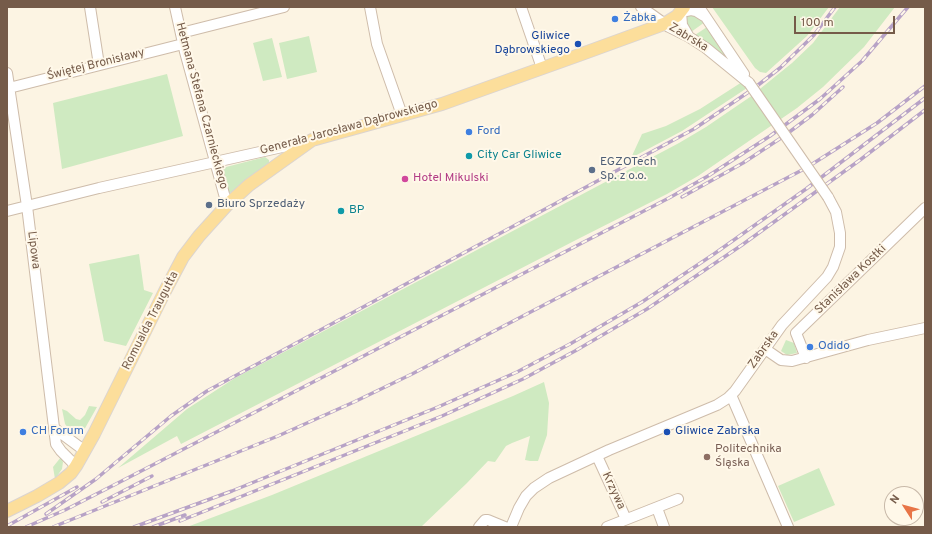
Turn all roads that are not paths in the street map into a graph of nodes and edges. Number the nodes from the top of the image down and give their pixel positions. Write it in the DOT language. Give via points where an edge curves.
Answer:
graph roads {
  1 [pos="90,7"];
  2 [pos="175,7"];
  3 [pos="284,7"];
  4 [pos="370,7"];
  5 [pos="521,7"];
  6 [pos="642,7"];
  7 [pos="271,8"];
  8 [pos="682,9"];
  9 [pos="702,11"];
  10 [pos="664,24"];
  11 [pos="641,32"];
  12 [pos="181,33"];
  13 [pos="689,37"];
  14 [pos="183,44"];
  15 [pos="99,65"];
  16 [pos="542,68"];
  17 [pos="7,73"];
  18 [pos="749,83"];
  19 [pos="9,88"];
  20 [pos="402,115"];
  21 [pos="312,140"];
  22 [pos="215,162"];
  23 [pos="227,205"];
  24 [pos="27,206"];
  25 [pos="925,208"];
  26 [pos="7,211"];
  27 [pos="925,328"];
  28 [pos="765,349"];
  29 [pos="806,358"];
  30 [pos="732,395"];
  31 [pos="54,428"];
  32 [pos="85,451"];
  33 [pos="597,456"];
  34 [pos="76,466"];
  35 [pos="678,499"];
  36 [pos="656,508"];
  37 [pos="7,511"];
  38 [pos="626,519"];
  39 [pos="479,527"];
  40 [pos="505,527"];
  41 [pos="511,527"];
  42 [pos="607,527"];
  43 [pos="664,527"];
  44 [pos="788,527"];
  1 -- 15 [label="street"];
  2 -- 12 [label="street, Hetmana Stefana Czarnieckiego"];
  3 -- 7 [label="street"];
  4 -- 20 [label="street" via="377,44"];
  5 -- 16 [label="street"];
  6 -- 10 [label="street, Zabrska"];
  6 -- 11 [label="street" via="647,18 645,28"];
  7 -- 12 [label="street"];
  8 -- 9 [label="street"];
  8 -- 10 [label="main road, Generała Jarosława Dąbrowskiego"];
  8 -- 13 [label="street" via="682,25"];
  9 -- 18 [label="street, Zabrska"];
  10 -- 11 [label="main road, Generała Jarosława Dąbrowskiego"];
  10 -- 13 [label="street, Zabrska"];
  11 -- 16 [label="main road, Generała Jarosława Dąbrowskiego"];
  12 -- 14 [label="street, Hetmana Stefana Czarnieckiego"];
  13 -- 18 [label="street, Zabrska"];
  14 -- 15 [label="street, Świętej Bronisławy"];
  14 -- 22 [label="street, Hetmana Stefana Czarnieckiego"];
  15 -- 19 [label="street, Świętej Bronisławy"];
  16 -- 20 [label="main road, Generała Jarosława Dąbrowskiego" via="442,104"];
  17 -- 19 [label="street, Lipowa"];
  18 -- 28 [label="street, Zabrska, bridge" via="834,206 840,226 840,247 827,277 786,320"];
  19 -- 24 [label="street, Lipowa"];
  20 -- 21 [label="main road, Generała Jarosława Dąbrowskiego"];
  21 -- 22 [label="street, Generała Jarosława Dąbrowskiego"];
  21 -- 23 [label="main road, Romualda Traugutta" via="249,185"];
  22 -- 23 [label="street, Hetmana Stefana Czarnieckiego"];
  22 -- 24 [label="street, Generała Jarosława Dąbrowskiego"];
  23 -- 32 [label="main road, Romualda Traugutta" via="184,257"];
  24 -- 26 [label="street, Generała Jarosława Dąbrowskiego"];
  24 -- 31 [label="street, Lipowa"];
  25 -- 29 [label="street, Stanisława Kostki" via="796,333"];
  27 -- 29 [label="street" via="868,340"];
  28 -- 29 [label="street" via="783,361"];
  28 -- 30 [label="street, Zabrska"];
  30 -- 33 [label="street, Zabrska" via="717,405"];
  30 -- 44 [label="street"];
  31 -- 32 [label="street"];
  31 -- 34 [label="street, Lipowa" via="56,444"];
  32 -- 34 [label="main road, Romualda Traugutta"];
  33 -- 38 [label="street, Krzywa"];
  33 -- 41 [label="street, Zabrska" via="559,473 534,488 523,501"];
  34 -- 37 [label="main road, Romualda Traugutta" via="59,483"];
  35 -- 36 [label="street, Krzywa"];
  36 -- 38 [label="street, Krzywa"];
  36 -- 43 [label="street"];
  38 -- 42 [label="street"];
  39 -- 40 [label="street" via="485,520"];
}
